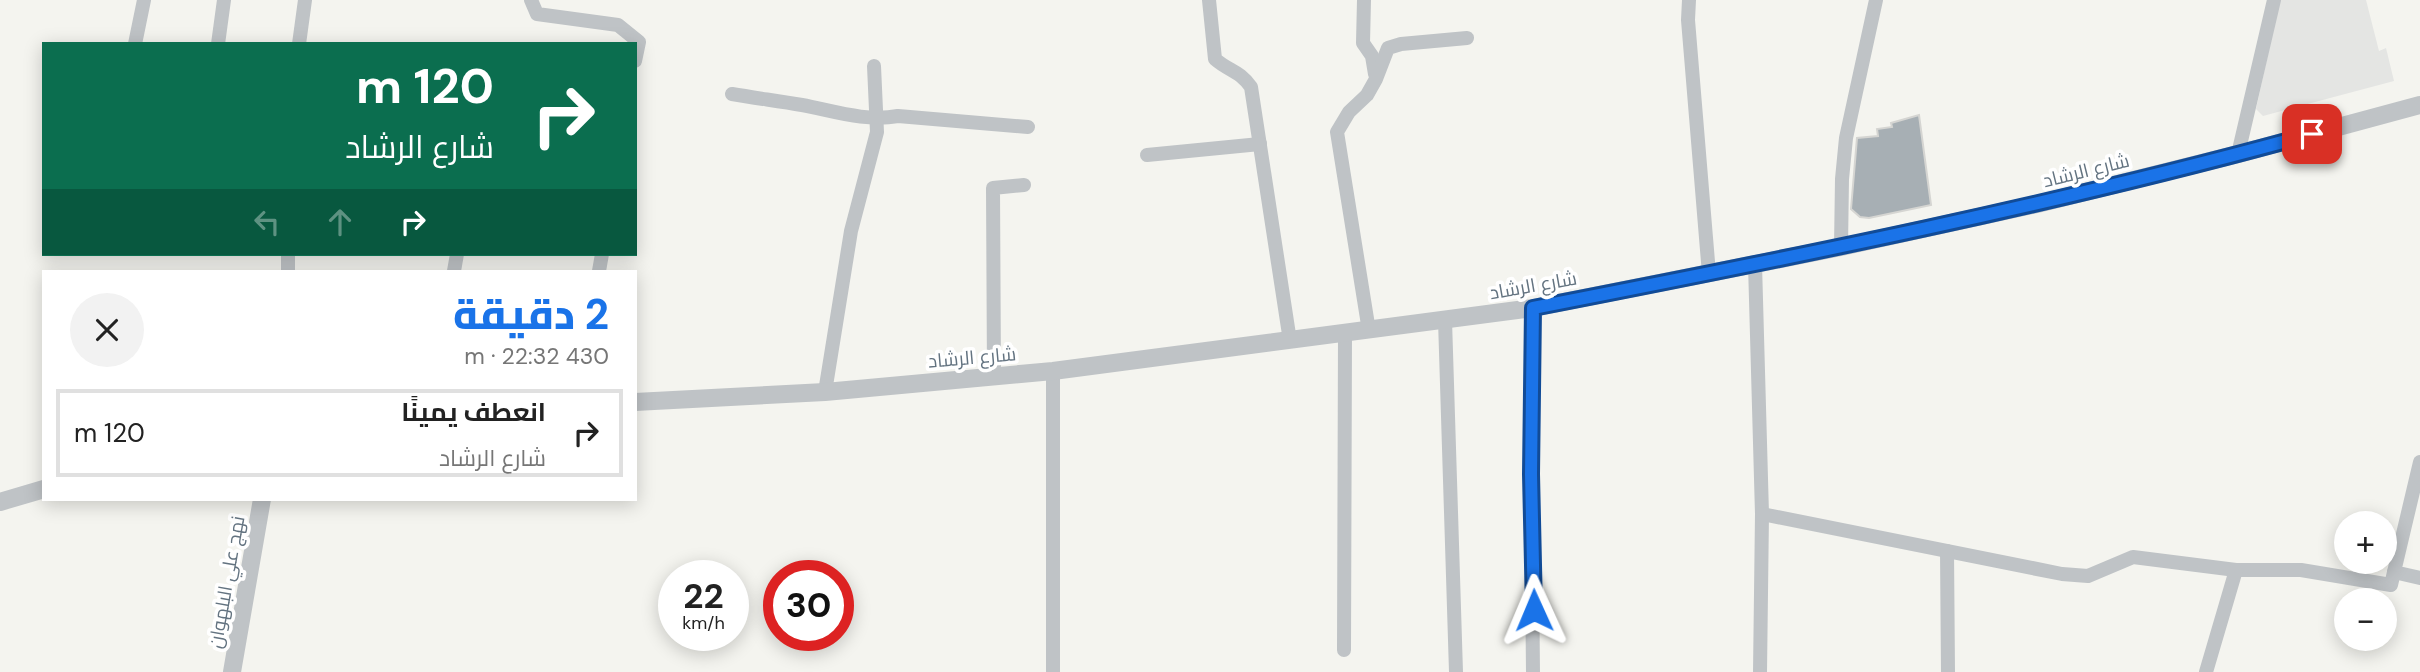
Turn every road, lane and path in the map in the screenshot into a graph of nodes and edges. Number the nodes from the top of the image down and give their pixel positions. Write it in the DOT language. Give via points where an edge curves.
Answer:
graph roads {
  1 [pos="144,0"];
  2 [pos="225,0"];
  3 [pos="305,0"];
  4 [pos="531,0"];
  5 [pos="1209,0"];
  6 [pos="1364,0"];
  7 [pos="1689,0"];
  8 [pos="1876,0"];
  9 [pos="2274,0"];
  10 [pos="1467,38"];
  11 [pos="135,42"];
  12 [pos="218,42"];
  13 [pos="299,42"];
  14 [pos="637,51"];
  15 [pos="874,66"];
  16 [pos="1376,79"];
  17 [pos="732,94"];
  18 [pos="2420,105"];
  19 [pos="878,120"];
  20 [pos="1028,127"];
  21 [pos="1260,144"];
  22 [pos="2238,154"];
  23 [pos="1147,155"];
  24 [pos="1024,185"];
  25 [pos="1841,247"];
  26 [pos="1755,264"];
  27 [pos="1709,274"];
  28 [pos="1533,308"];
  29 [pos="1445,320"];
  30 [pos="1369,331"];
  31 [pos="1345,334"];
  32 [pos="1290,341"];
  33 [pos="1054,371"];
  34 [pos="994,376"];
  35 [pos="825,392"];
  36 [pos="637,401"];
  37 [pos="2420,461"];
  38 [pos="42,490"];
  39 [pos="262,501"];
  40 [pos="0,502"];
  41 [pos="1762,514"];
  42 [pos="1947,551"];
  43 [pos="2397,559"];
  44 [pos="2236,570"];
  45 [pos="2397,573"];
  46 [pos="2394,574"];
  47 [pos="2420,578"];
  48 [pos="1345,650"];
  49 [pos="232,672"];
  50 [pos="1053,672"];
  51 [pos="1456,672"];
  52 [pos="1533,672"];
  53 [pos="1760,672"];
  54 [pos="1948,672"];
  55 [pos="2206,672"];
  1 -- 11 [label="street"];
  2 -- 12 [label="street"];
  3 -- 13 [label="street"];
  4 -- 14 [label="street" via="537,14 618,26 639,41"];
  5 -- 21 [label="street" via="1215,59 1242,74 1251,87"];
  6 -- 16 [label="street" via="1363,43 1372,56"];
  7 -- 27 [label="street"];
  8 -- 25 [label="street" via="1846,138"];
  9 -- 22 [label="street"];
  10 -- 16 [label="street" via="1388,48"];
  15 -- 19 [label="street"];
  16 -- 30 [label="street" via="1337,132"];
  17 -- 19 [label="street"];
  18 -- 22 [label="street, شارع الرشاد"];
  19 -- 20 [label="street" via="898,116"];
  19 -- 35 [label="street" via="851,231"];
  21 -- 23 [label="street"];
  21 -- 32 [label="street"];
  22 -- 25 [label="street, شارع الرشاد"];
  24 -- 34 [label="street" via="993,188"];
  25 -- 26 [label="street, شارع الرشاد"];
  26 -- 27 [label="street, شارع الرشاد"];
  26 -- 41 [label="street"];
  27 -- 28 [label="street, شارع الرشاد"];
  28 -- 29 [label="street, شارع الرشاد"];
  28 -- 52 [label="street"];
  29 -- 30 [label="street, شارع الرشاد"];
  29 -- 51 [label="street"];
  30 -- 31 [label="street, شارع الرشاد"];
  31 -- 32 [label="street, شارع الرشاد"];
  31 -- 48 [label="street"];
  32 -- 33 [label="street, شارع الرشاد"];
  33 -- 34 [label="street, شارع الرشاد"];
  33 -- 50 [label="street"];
  34 -- 35 [label="street, شارع الرشاد"];
  35 -- 36 [label="street, شارع الرشاد"];
  37 -- 43 [label="street"];
  38 -- 40 [label="street"];
  39 -- 49 [label="street, نهج علي البلهوان"];
  41 -- 42 [label="street"];
  41 -- 53 [label="street"];
  42 -- 44 [label="street" via="2088,576 2133,557"];
  42 -- 54 [label="street"];
  44 -- 46 [label="street" via="2301,570 2391,586"];
  44 -- 55 [label="street"];
  45 -- 47 [label="street"];
}
